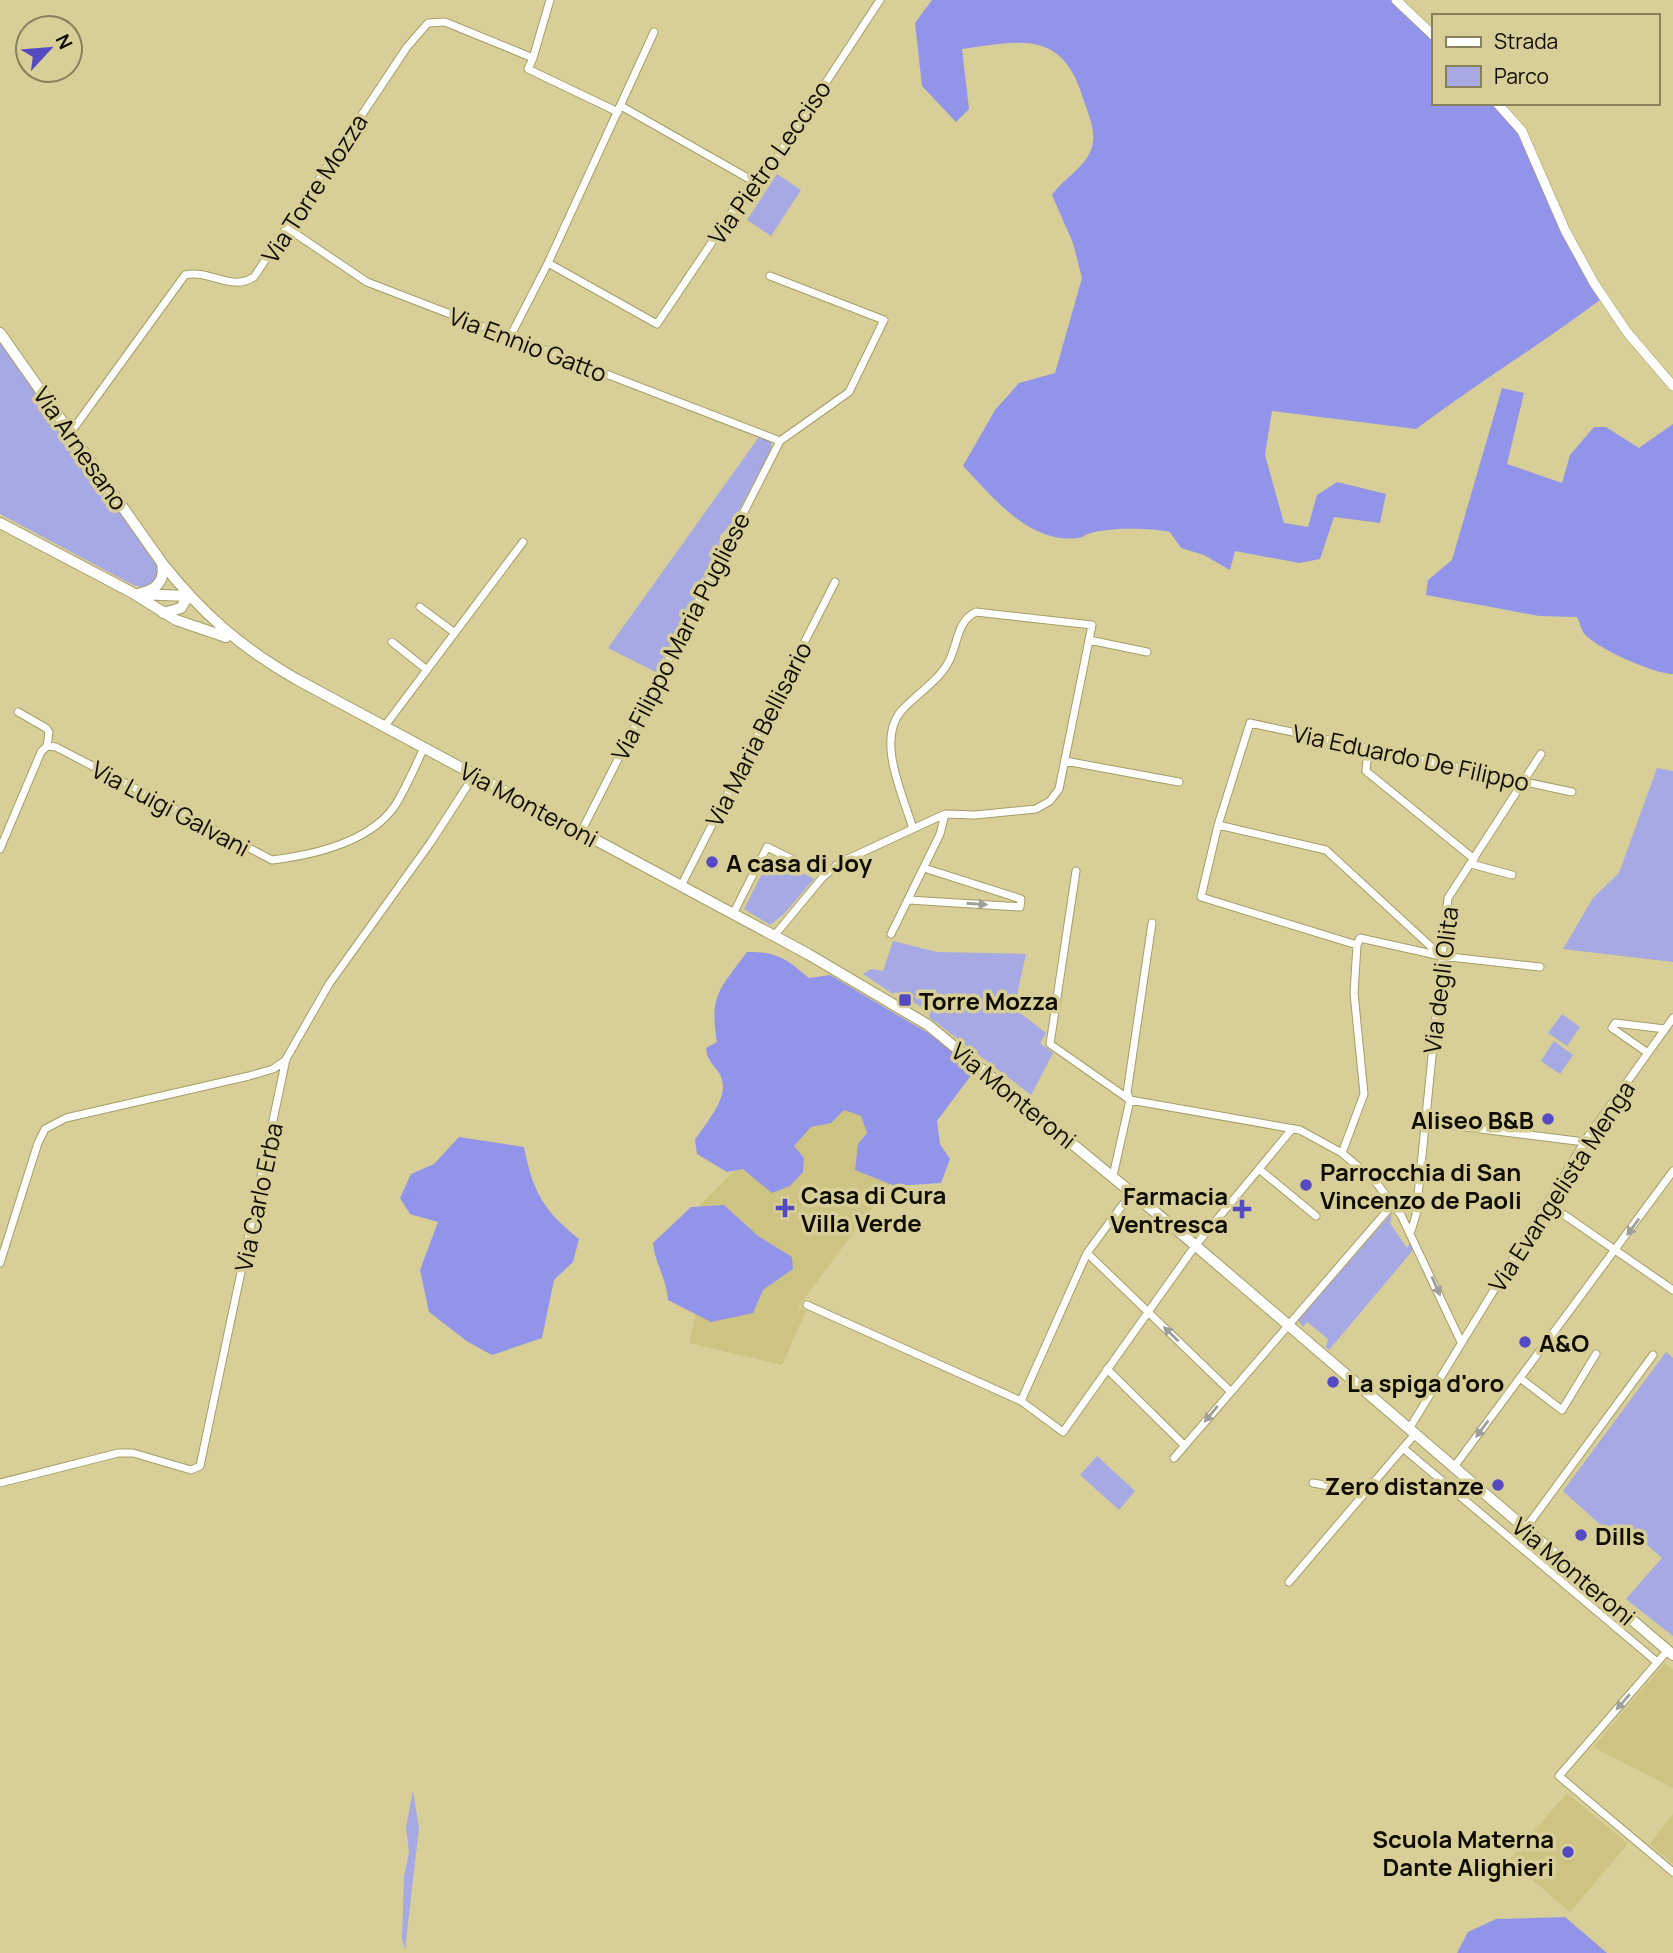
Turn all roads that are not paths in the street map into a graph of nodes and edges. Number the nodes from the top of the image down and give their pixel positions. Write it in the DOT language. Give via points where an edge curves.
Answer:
graph roads {
  1 [pos="550,0"];
  2 [pos="880,0"];
  3 [pos="1396,0"];
  4 [pos="654,32"];
  5 [pos="1432,33"];
  6 [pos="533,58"];
  7 [pos="1499,105"];
  8 [pos="619,109"];
  9 [pos="753,181"];
  10 [pos="287,228"];
  11 [pos="548,263"];
  12 [pos="769,276"];
  13 [pos="0,333"];
  14 [pos="510,337"];
  15 [pos="1673,386"];
  16 [pos="71,432"];
  17 [pos="780,441"];
  18 [pos="0,523"];
  19 [pos="523,542"];
  20 [pos="162,563"];
  21 [pos="835,582"];
  22 [pos="135,593"];
  23 [pos="188,596"];
  24 [pos="420,607"];
  25 [pos="163,612"];
  26 [pos="455,633"];
  27 [pos="232,639"];
  28 [pos="1089,640"];
  29 [pos="392,642"];
  30 [pos="1147,652"];
  31 [pos="427,670"];
  32 [pos="19,712"];
  33 [pos="384,727"];
  34 [pos="47,746"];
  35 [pos="424,748"];
  36 [pos="1368,749"];
  37 [pos="1541,754"];
  38 [pos="1065,761"];
  39 [pos="475,774"];
  40 [pos="1525,781"];
  41 [pos="1180,782"];
  42 [pos="1572,792"];
  43 [pos="945,814"];
  44 [pos="1219,825"];
  45 [pos="913,830"];
  46 [pos="582,832"];
  47 [pos="0,849"];
  48 [pos="796,861"];
  49 [pos="1472,862"];
  50 [pos="924,868"];
  51 [pos="1076,872"];
  52 [pos="1512,874"];
  53 [pos="681,886"];
  54 [pos="909,900"];
  55 [pos="733,914"];
  56 [pos="1152,923"];
  57 [pos="891,934"];
  58 [pos="774,936"];
  59 [pos="1357,945"];
  60 [pos="1441,956"];
  61 [pos="1540,967"];
  62 [pos="1673,1018"];
  63 [pos="1665,1029"];
  64 [pos="1648,1053"];
  65 [pos="286,1059"];
  66 [pos="1130,1100"];
  67 [pos="1425,1122"];
  68 [pos="1292,1129"];
  69 [pos="1585,1142"];
  70 [pos="1342,1153"];
  71 [pos="1259,1169"];
  72 [pos="1673,1171"];
  73 [pos="1113,1176"];
  74 [pos="1132,1192"];
  75 [pos="1547,1203"];
  76 [pos="1393,1204"];
  77 [pos="1316,1216"];
  78 [pos="1410,1231"];
  79 [pos="1195,1246"];
  80 [pos="1616,1251"];
  81 [pos="1087,1253"];
  82 [pos="0,1263"];
  83 [pos="1673,1290"];
  84 [pos="807,1304"];
  85 [pos="1148,1312"];
  86 [pos="1287,1324"];
  87 [pos="1461,1342"];
  88 [pos="1596,1354"];
  89 [pos="1653,1355"];
  90 [pos="1107,1369"];
  91 [pos="1520,1378"];
  92 [pos="1230,1391"];
  93 [pos="1021,1401"];
  94 [pos="1412,1432"];
  95 [pos="1184,1445"];
  96 [pos="1403,1448"];
  97 [pos="1174,1458"];
  98 [pos="1454,1467"];
  99 [pos="0,1483"];
  100 [pos="1313,1483"];
  101 [pos="1366,1493"];
  102 [pos="1525,1529"];
  103 [pos="1289,1582"];
  104 [pos="1670,1652"];
  105 [pos="1657,1662"];
  106 [pos="1673,1872"];
  1 -- 6 [label="street"];
  2 -- 9 [label="street, Via Pietro Lecciso" via="760,183"];
  3 -- 5 [label="street"];
  4 -- 8 [label="street"];
  6 -- 8 [label="street" via="528,69"];
  6 -- 10 [label="street, Via Torre Mozza" via="445,22 428,23 407,47"];
  7 -- 15 [label="street" via="1522,131 1594,283"];
  8 -- 9 [label="street"];
  8 -- 11 [label="street"];
  9 -- 11 [label="street, Via Pietro Lecciso" via="657,324"];
  10 -- 14 [label="street, Via Ennio Gatto" via="368,282"];
  10 -- 16 [label="street, Via Torre Mozza" via="248,281 185,275"];
  11 -- 14 [label="street"];
  12 -- 17 [label="street" via="884,320 849,392"];
  13 -- 16 [label="main road, Via Arnesano"];
  14 -- 17 [label="street, Via Ennio Gatto"];
  16 -- 20 [label="main road, Via Arnesano"];
  17 -- 46 [label="street, Via Filippo Maria Pugliese"];
  18 -- 22 [label="main road, Via Monteroni"];
  19 -- 26 [label="street"];
  20 -- 22 [label="main road" via="156,588"];
  20 -- 23 [label="main road, Via Monteroni"];
  21 -- 53 [label="street, Via Maria Bellisario"];
  22 -- 23 [label="main road, Via Monteroni"];
  22 -- 25 [label="main road, Via Monteroni"];
  23 -- 25 [label="main road" via="181,608"];
  23 -- 27 [label="main road, Via Monteroni"];
  24 -- 26 [label="street"];
  25 -- 27 [label="main road, Via Monteroni"];
  26 -- 31 [label="street"];
  27 -- 33 [label="main road, Via Monteroni" via="275,668"];
  28 -- 30 [label="street"];
  28 -- 38 [label="street"];
  28 -- 45 [label="street" via="1092,625 976,612 969,615 948,663 899,713 893,727 890,743"];
  29 -- 31 [label="street"];
  31 -- 33 [label="street"];
  32 -- 34 [label="street" via="46,728"];
  33 -- 35 [label="main road, Via Monteroni"];
  34 -- 35 [label="street, Via Luigi Galvani" via="272,860 344,842 372,828 393,807"];
  34 -- 47 [label="street"];
  35 -- 39 [label="main road, Via Monteroni"];
  36 -- 40 [label="street, Via Eduardo De Filippo"];
  36 -- 44 [label="street, Via Eduardo De Filippo" via="1250,723"];
  36 -- 49 [label="street" via="1366,771"];
  37 -- 40 [label="street, Via degli Olita"];
  38 -- 41 [label="street"];
  38 -- 43 [label="street" via="1059,789 1050,801 1036,808"];
  39 -- 46 [label="main road, Via Monteroni"];
  39 -- 65 [label="street, Via Carlo Erba" via="329,984"];
  40 -- 42 [label="street, Via Eduardo De Filippo"];
  40 -- 49 [label="street, Via degli Olita"];
  43 -- 45 [label="street"];
  43 -- 50 [label="street"];
  44 -- 59 [label="street" via="1201,897"];
  44 -- 60 [label="street" via="1326,850"];
  45 -- 58 [label="street" via="839,863"];
  46 -- 53 [label="main road, Via Monteroni"];
  48 -- 55 [label="street" via="767,847"];
  49 -- 52 [label="street"];
  49 -- 60 [label="street, Via degli Olita" via="1448,898"];
  50 -- 54 [label="street"];
  54 -- 50 [label="street, one-way" via="1020,907 1021,899"];
  51 -- 66 [label="street" via="1050,1044"];
  53 -- 55 [label="main road, Via Monteroni"];
  54 -- 57 [label="street"];
  55 -- 58 [label="main road, Via Monteroni"];
  56 -- 66 [label="street" via="1127,1093"];
  58 -- 73 [label="main road, Via Monteroni" via="928,1025"];
  59 -- 60 [label="street" via="1360,937"];
  59 -- 70 [label="street" via="1354,993 1364,1094"];
  60 -- 61 [label="street"];
  60 -- 67 [label="street, Via degli Olita"];
  62 -- 63 [label="street, Via Evangelista Menga"];
  63 -- 64 [label="street, Via Evangelista Menga"];
  63 -- 64 [label="street" via="1615,1023 1612,1028"];
  64 -- 69 [label="street, Via Evangelista Menga"];
  65 -- 82 [label="street" via="273,1069 249,1076 52,1124 37,1143"];
  65 -- 99 [label="street, Via Carlo Erba" via="200,1466 191,1471 118,1452"];
  66 -- 68 [label="street"];
  66 -- 73 [label="street"];
  67 -- 69 [label="street"];
  67 -- 78 [label="street, Via degli Olita" via="1416,1214"];
  68 -- 70 [label="street"];
  68 -- 71 [label="street"];
  69 -- 75 [label="street, Via Evangelista Menga"];
  70 -- 76 [label="street" via="1375,1181"];
  71 -- 77 [label="street"];
  71 -- 79 [label="street"];
  72 -- 80 [label="street, one-way"];
  73 -- 74 [label="main road, Via Monteroni"];
  74 -- 79 [label="main road, Via Monteroni"];
  74 -- 81 [label="street"];
  75 -- 80 [label="street"];
  75 -- 87 [label="street, Via Evangelista Menga"];
  76 -- 78 [label="street"];
  76 -- 86 [label="street"];
  78 -- 87 [label="street, one-way"];
  79 -- 85 [label="street"];
  79 -- 86 [label="main road, Via Monteroni"];
  80 -- 83 [label="street"];
  80 -- 91 [label="street"];
  81 -- 85 [label="street"];
  81 -- 93 [label="street"];
  84 -- 93 [label="street"];
  85 -- 90 [label="street"];
  92 -- 85 [label="street, one-way"];
  86 -- 92 [label="street"];
  86 -- 94 [label="main road, Via Monteroni"];
  87 -- 94 [label="street, Via Evangelista Menga"];
  88 -- 91 [label="street" via="1562,1410"];
  89 -- 102 [label="street"];
  90 -- 93 [label="street" via="1063,1432"];
  90 -- 95 [label="street"];
  91 -- 98 [label="street, one-way"];
  92 -- 95 [label="street, one-way"];
  94 -- 96 [label="street, Via Evangelista Menga"];
  94 -- 98 [label="main road, Via Monteroni"];
  95 -- 97 [label="street"];
  96 -- 101 [label="street, Via Evangelista Menga"];
  96 -- 105 [label="street, Via Monteroni"];
  98 -- 102 [label="main road, Via Monteroni"];
  100 -- 101 [label="street"];
  101 -- 103 [label="street, Via Evangelista Menga"];
  102 -- 104 [label="main road, Via Monteroni"];
  104 -- 105 [label="street"];
  105 -- 106 [label="street, one-way" via="1559,1776"];
}
